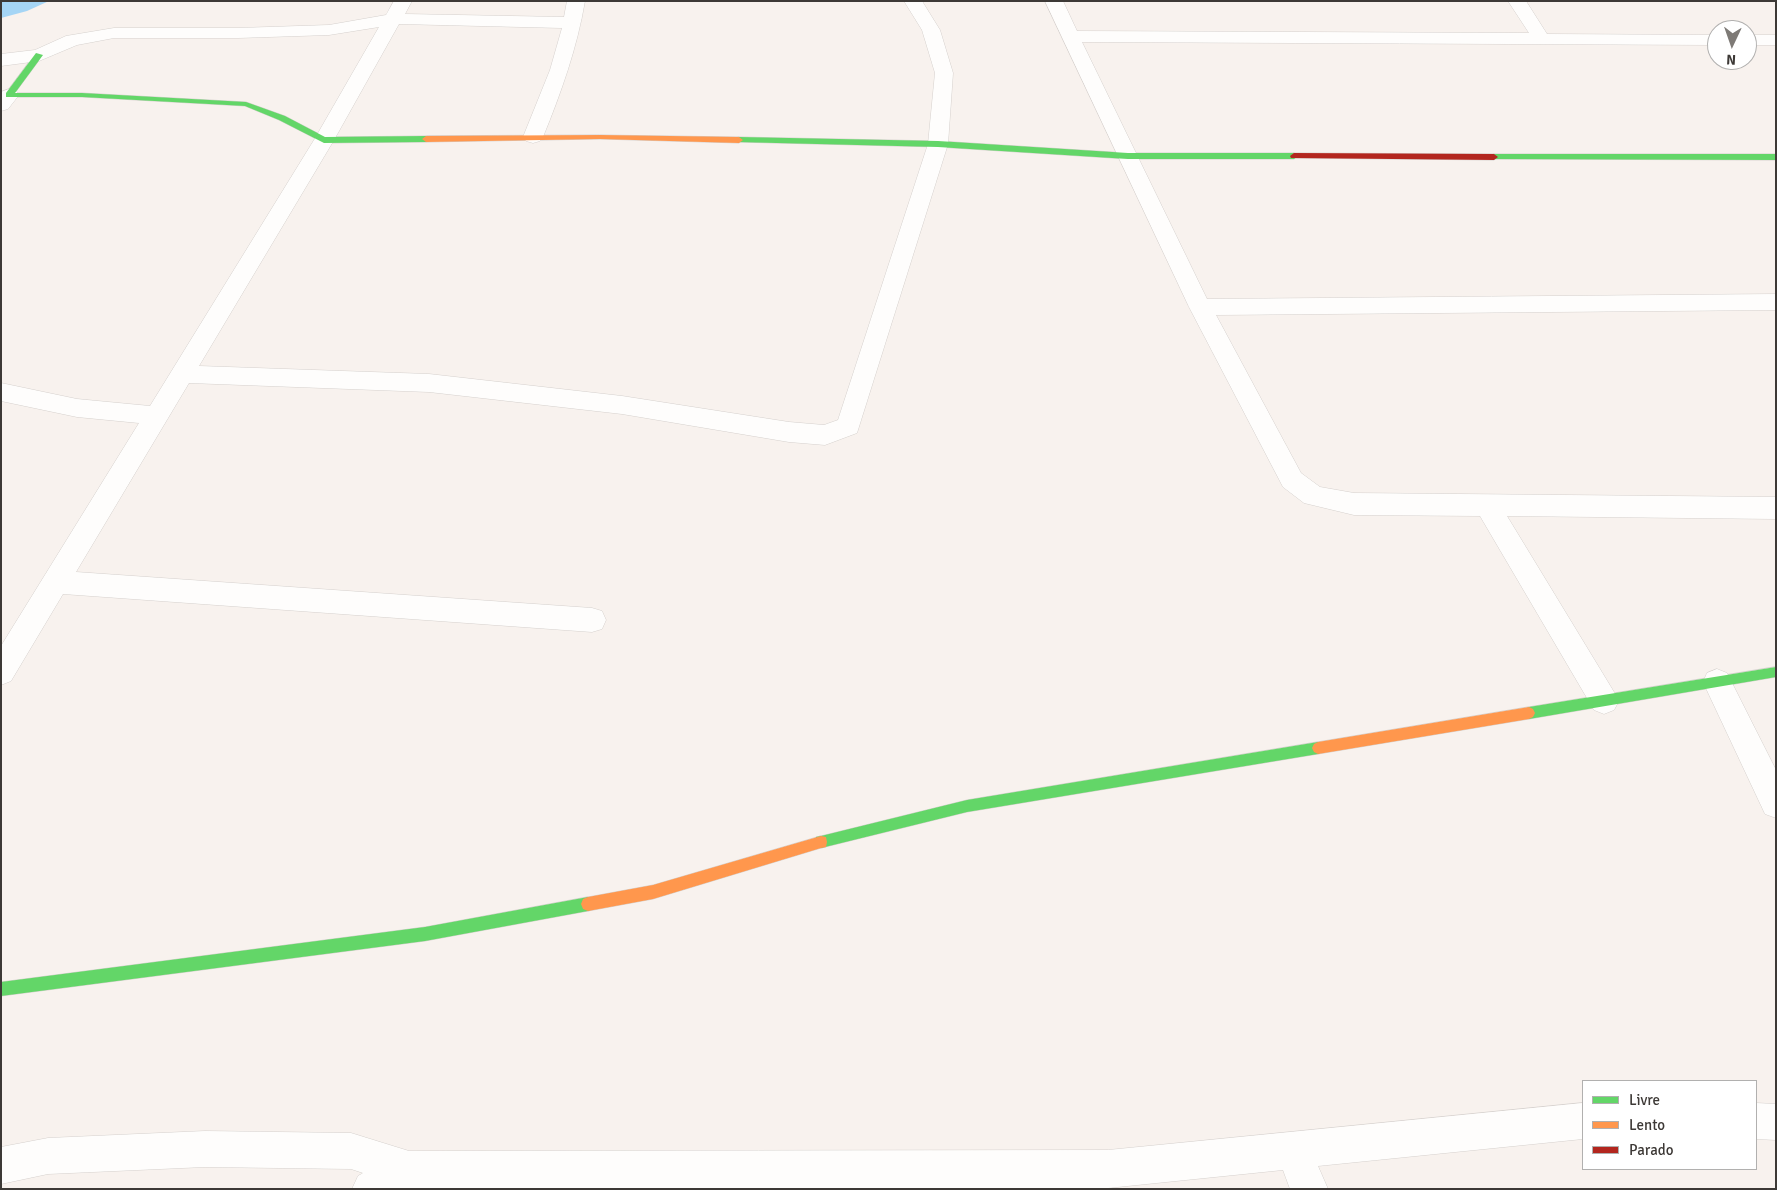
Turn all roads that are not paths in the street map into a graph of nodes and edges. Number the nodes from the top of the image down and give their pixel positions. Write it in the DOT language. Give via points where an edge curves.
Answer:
graph roads {
  1 [pos="576,1"];
  2 [pos="913,1"];
  3 [pos="1054,1"];
  4 [pos="1516,1"];
  5 [pos="399,10"];
  6 [pos="573,23"];
  7 [pos="1071,36"];
  8 [pos="1542,39"];
  9 [pos="1707,40"];
  10 [pos="1757,40"];
  11 [pos="1776,40"];
  12 [pos="39,55"];
  13 [pos="1,60"];
  14 [pos="5,100"];
  15 [pos="533,137"];
  16 [pos="324,140"];
  17 [pos="938,144"];
  18 [pos="1128,156"];
  19 [pos="1776,157"];
  20 [pos="1776,302"];
  21 [pos="1200,307"];
  22 [pos="184,374"];
  23 [pos="1,392"];
  24 [pos="158,416"];
  25 [pos="1487,505"];
  26 [pos="1776,508"];
  27 [pos="56,582"];
  28 [pos="592,620"];
  29 [pos="1,672"];
  30 [pos="1776,672"];
  31 [pos="1718,682"];
  32 [pos="1604,701"];
  33 [pos="1776,803"];
  34 [pos="1,989"];
  35 [pos="1582,1121"];
  36 [pos="1757,1121"];
  37 [pos="1776,1122"];
  38 [pos="1293,1150"];
  39 [pos="1,1166"];
  40 [pos="409,1170"];
  41 [pos="371,1189"];
  42 [pos="1309,1189"];
  1 -- 6 [label="street"];
  2 -- 17 [label="street" via="931,30 944,74"];
  3 -- 7 [label="street"];
  4 -- 8 [label="street"];
  5 -- 6 [label="street"];
  5 -- 12 [label="street" via="329,30 114,34 72,40"];
  5 -- 16 [label="street"];
  6 -- 15 [label="street" via="559,75"];
  7 -- 8 [label="street"];
  7 -- 18 [label="street"];
  8 -- 9 [label="street"];
  10 -- 11 [label="street"];
  12 -- 13 [label="street"];
  12 -- 14 [label="street"];
  14 -- 16 [label="street" via="74,95 246,104"];
  15 -- 16 [label="street"];
  15 -- 17 [label="street"];
  16 -- 22 [label="street"];
  17 -- 18 [label="street"];
  17 -- 22 [label="street" via="848,426 825,435 622,405 429,383"];
  18 -- 19 [label="street"];
  18 -- 21 [label="street"];
  20 -- 21 [label="street"];
  21 -- 25 [label="street" via="1292,480 1314,496 1354,504"];
  22 -- 24 [label="street"];
  23 -- 24 [label="street" via="77,408"];
  24 -- 27 [label="street"];
  25 -- 26 [label="street"];
  25 -- 32 [label="street"];
  27 -- 28 [label="street"];
  27 -- 29 [label="street"];
  30 -- 31 [label="street"];
  31 -- 32 [label="street"];
  31 -- 33 [label="street"];
  32 -- 34 [label="street" via="966,806 822,842 653,892 425,934"];
  35 -- 38 [label="street"];
  36 -- 37 [label="street"];
  38 -- 40 [label="street" via="1108,1169"];
  38 -- 42 [label="street"];
  39 -- 40 [label="street" via="48,1156 206,1149 351,1151"];
  40 -- 41 [label="street"];
}
